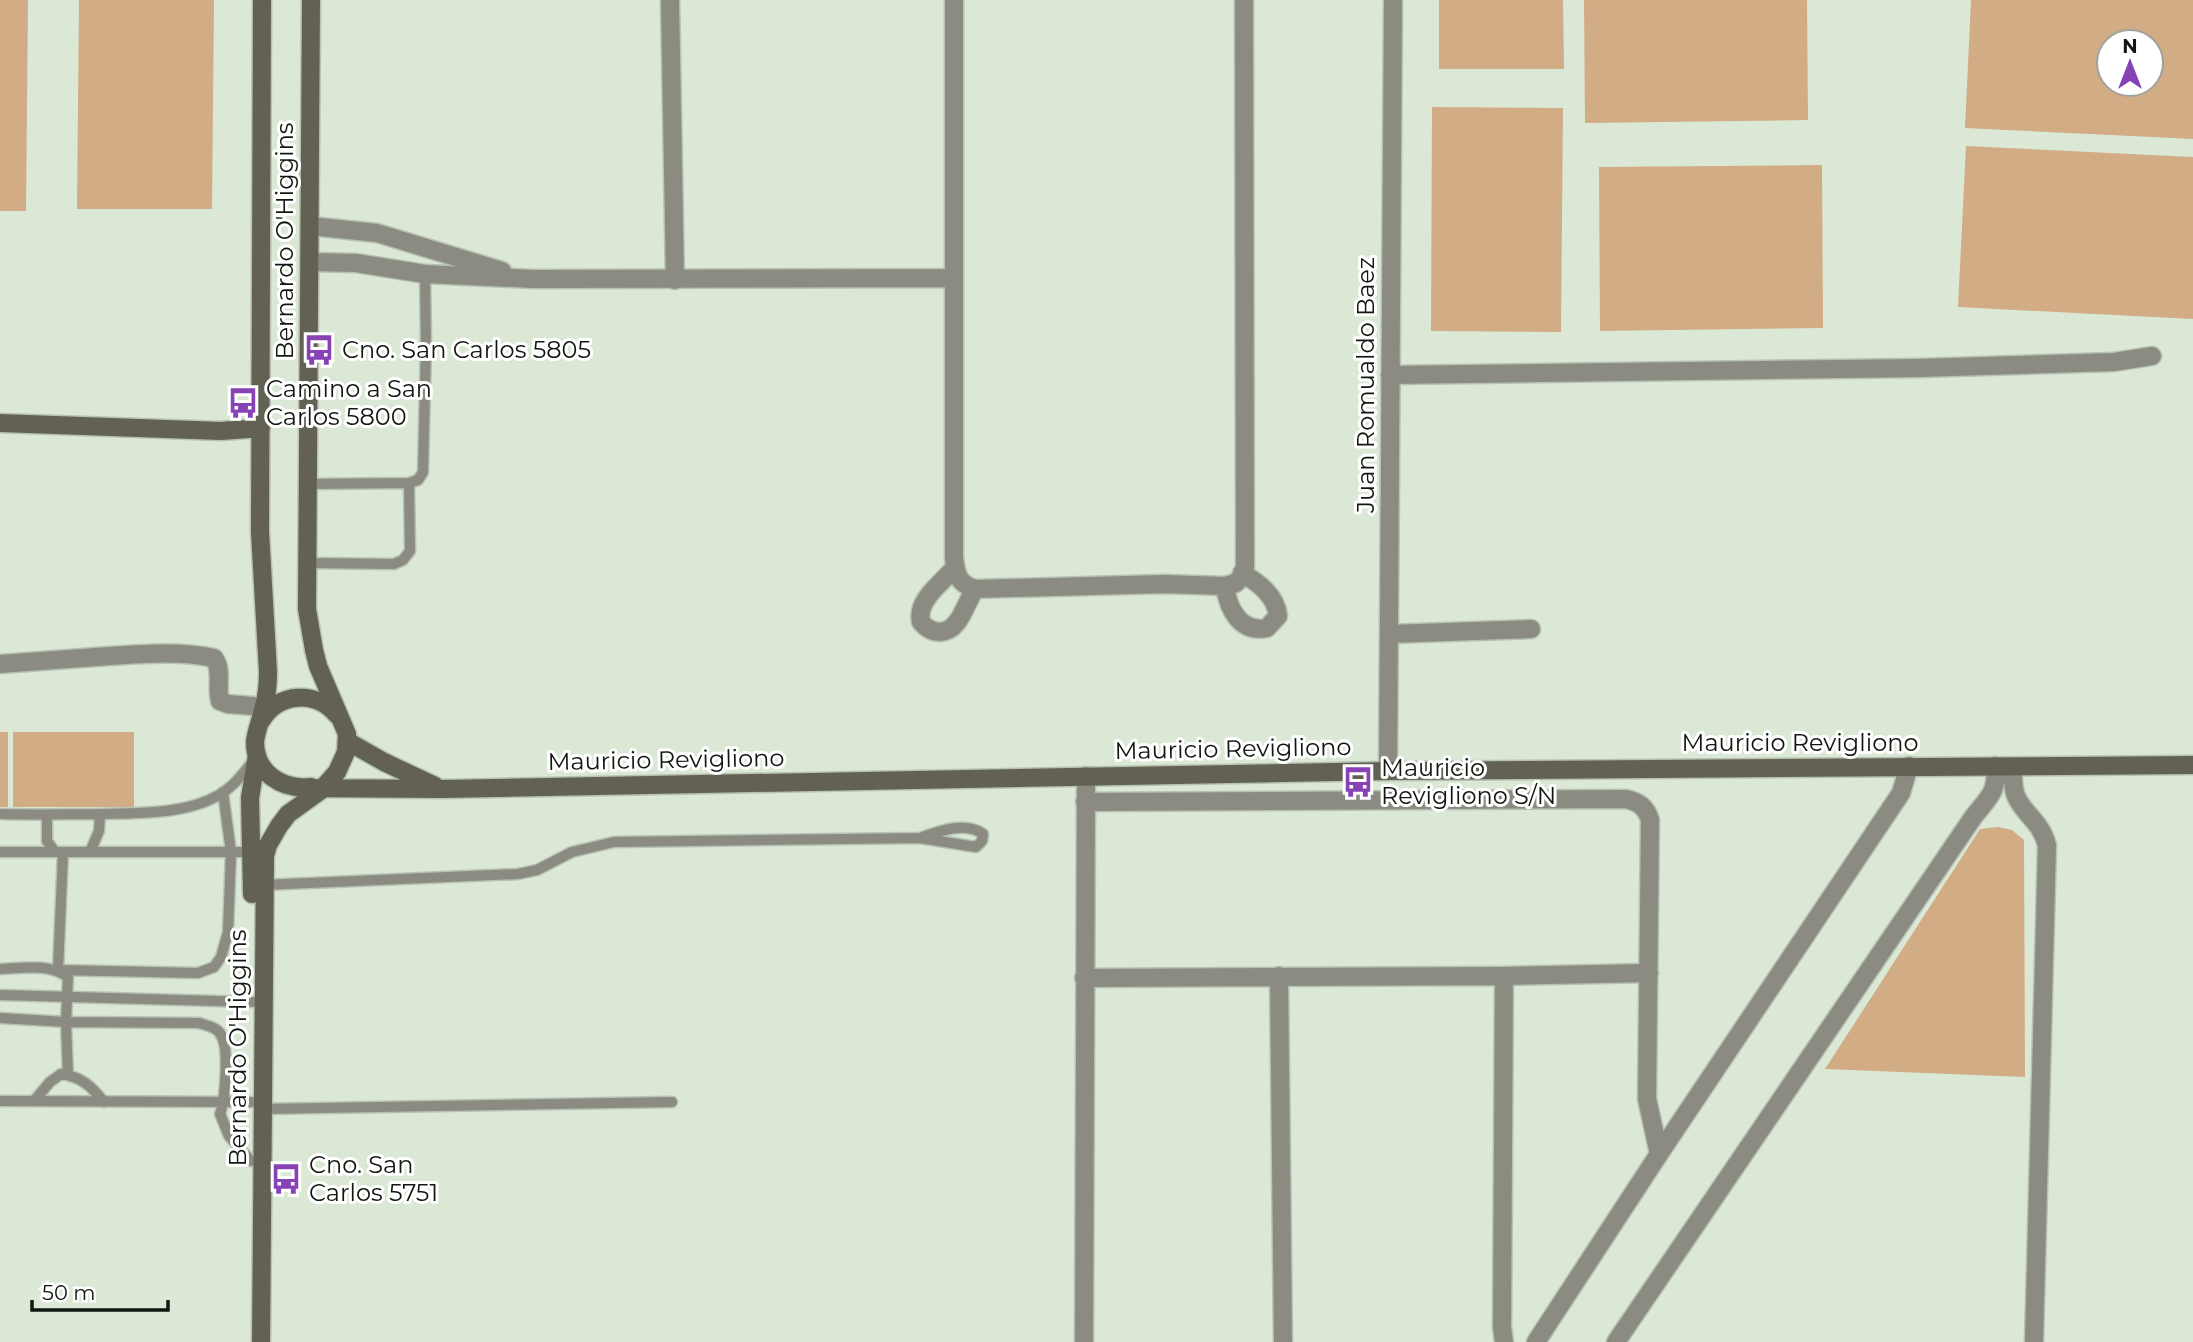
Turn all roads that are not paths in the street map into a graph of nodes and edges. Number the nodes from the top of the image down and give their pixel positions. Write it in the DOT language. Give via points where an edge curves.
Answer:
graph roads {
  1 [pos="262,0"];
  2 [pos="311,0"];
  3 [pos="670,0"];
  4 [pos="954,0"];
  5 [pos="1244,0"];
  6 [pos="1393,0"];
  7 [pos="310,226"];
  8 [pos="310,262"];
  9 [pos="425,274"];
  10 [pos="953,278"];
  11 [pos="533,279"];
  12 [pos="675,280"];
  13 [pos="2152,356"];
  14 [pos="1390,375"];
  15 [pos="0,423"];
  16 [pos="261,428"];
  17 [pos="409,483"];
  18 [pos="308,484"];
  19 [pos="307,563"];
  20 [pos="955,566"];
  21 [pos="1242,573"];
  22 [pos="1224,586"];
  23 [pos="975,589"];
  24 [pos="1531,629"];
  25 [pos="1389,634"];
  26 [pos="0,663"];
  27 [pos="264,707"];
  28 [pos="259,725"];
  29 [pos="346,734"];
  30 [pos="257,755"];
  31 [pos="2193,765"];
  32 [pos="1909,766"];
  33 [pos="2004,766"];
  34 [pos="1388,771"];
  35 [pos="1086,776"];
  36 [pos="325,784"];
  37 [pos="442,789"];
  38 [pos="223,792"];
  39 [pos="1085,802"];
  40 [pos="1984,803"];
  41 [pos="2020,803"];
  42 [pos="0,814"];
  43 [pos="100,814"];
  44 [pos="47,815"];
  45 [pos="920,838"];
  46 [pos="0,852"];
  47 [pos="59,852"];
  48 [pos="90,852"];
  49 [pos="231,852"];
  50 [pos="251,852"];
  51 [pos="263,885"];
  52 [pos="0,969"];
  53 [pos="58,970"];
  54 [pos="1649,973"];
  55 [pos="1279,976"];
  56 [pos="1504,976"];
  57 [pos="1084,978"];
  58 [pos="0,995"];
  59 [pos="67,997"];
  60 [pos="253,1002"];
  61 [pos="0,1018"];
  62 [pos="66,1022"];
  63 [pos="68,1075"];
  64 [pos="0,1101"];
  65 [pos="34,1101"];
  66 [pos="104,1102"];
  67 [pos="225,1102"];
  68 [pos="673,1102"];
  69 [pos="257,1105"];
  70 [pos="1658,1154"];
  71 [pos="251,1161"];
  72 [pos="250,1342"];
  73 [pos="261,1342"];
  74 [pos="1084,1342"];
  75 [pos="1283,1342"];
  76 [pos="1504,1342"];
  77 [pos="1535,1342"];
  78 [pos="1616,1342"];
  79 [pos="2034,1342"];
  1 -- 16 [label="main road, Bernardo O'Higgins"];
  2 -- 7 [label="main road, Bernardo O'Higgins"];
  3 -- 12 [label="street"];
  4 -- 10 [label="street"];
  5 -- 21 [label="street"];
  6 -- 14 [label="street, Juan Romualdo Baez"];
  7 -- 8 [label="main road, Bernardo O'Higgins"];
  7 -- 11 [label="street" via="377,233"];
  8 -- 9 [label="street" via="356,263"];
  8 -- 18 [label="main road, Bernardo O'Higgins"];
  9 -- 11 [label="street"];
  9 -- 17 [label="lane" via="423,472"];
  10 -- 12 [label="street"];
  10 -- 20 [label="street"];
  11 -- 12 [label="street"];
  13 -- 14 [label="street" via="2115,362 1919,368"];
  14 -- 25 [label="street, Juan Romualdo Baez"];
  15 -- 16 [label="main road" via="221,431"];
  16 -- 27 [label="main road, Bernardo O'Higgins" via="261,573 268,671"];
  17 -- 18 [label="lane"];
  17 -- 19 [label="lane" via="410,551 403,560 394,564"];
  18 -- 19 [label="main road, Bernardo O'Higgins"];
  19 -- 29 [label="main road, Bernardo O'Higgins" via="307,609 314,650"];
  20 -- 23 [label="street" via="960,581"];
  20 -- 23 [label="street" via="921,607 926,628 934,632 953,628"];
  21 -- 22 [label="street" via="1236,583"];
  21 -- 22 [label="street" via="1266,591 1277,608 1278,616 1268,628 1251,628 1241,622 1227,601"];
  22 -- 23 [label="street"];
  24 -- 25 [label="street"];
  25 -- 34 [label="street, Juan Romualdo Baez"];
  26 -- 27 [label="street" via="139,654 206,656 218,665 220,701"];
  27 -- 28 [label="main road, Bernardo O'Higgins"];
  28 -- 29 [label="main road" via="272,707 303,697 324,702 340,717"];
  28 -- 30 [label="main road, Bernardo O'Higgins"];
  29 -- 36 [label="main road, Bernardo O'Higgins" via="343,763"];
  29 -- 37 [label="main road, Mauricio Revigliono" via="384,762"];
  30 -- 36 [label="main road, Mauricio Revigliono" via="266,772 282,784 302,788"];
  30 -- 38 [label="lane"];
  30 -- 50 [label="main road, Bernardo O'Higgins" via="250,798"];
  31 -- 33 [label="main road, Mauricio Revigliono"];
  32 -- 33 [label="main road, Mauricio Revigliono"];
  32 -- 34 [label="main road, Mauricio Revigliono"];
  32 -- 70 [label="street" via="1901,793"];
  33 -- 40 [label="street"];
  33 -- 41 [label="street"];
  34 -- 35 [label="main road, Mauricio Revigliono"];
  35 -- 37 [label="main road, Mauricio Revigliono"];
  35 -- 39 [label="street"];
  36 -- 37 [label="main road, Mauricio Revigliono"];
  36 -- 51 [label="main road, Bernardo O'Higgins" via="288,814 273,835 265,856"];
  38 -- 43 [label="lane" via="198,805 142,814"];
  38 -- 49 [label="lane"];
  39 -- 54 [label="street" via="1638,802 1650,820"];
  39 -- 57 [label="street"];
  40 -- 41 [label="street"];
  40 -- 78 [label="street"];
  41 -- 79 [label="street" via="2043,831 2046,845"];
  42 -- 44 [label="lane"];
  43 -- 44 [label="lane"];
  43 -- 48 [label="lane"];
  44 -- 47 [label="lane" via="47,841"];
  45 -- 45 [label="lane" via="976,847 983,834 975,829 942,830"];
  45 -- 51 [label="lane" via="614,842 572,852 518,874"];
  46 -- 47 [label="lane"];
  47 -- 48 [label="lane"];
  47 -- 53 [label="lane"];
  48 -- 49 [label="lane"];
  49 -- 50 [label="lane"];
  49 -- 53 [label="lane" via="228,932 214,967 198,973"];
  50 -- 60 [label="main road, Bernardo O'Higgins"];
  51 -- 69 [label="main road, Bernardo O'Higgins"];
  52 -- 53 [label="lane"];
  53 -- 59 [label="lane" via="68,977"];
  54 -- 56 [label="street"];
  54 -- 70 [label="street" via="1647,1099"];
  55 -- 56 [label="street"];
  55 -- 57 [label="street"];
  55 -- 75 [label="street"];
  56 -- 76 [label="street"];
  57 -- 74 [label="street"];
  58 -- 59 [label="lane"];
  59 -- 60 [label="lane"];
  59 -- 62 [label="lane"];
  60 -- 69 [label="main road, Bernardo O'Higgins"];
  61 -- 62 [label="lane"];
  62 -- 63 [label="lane"];
  62 -- 67 [label="lane" via="200,1023 214,1027 222,1037"];
  63 -- 65 [label="lane" via="50,1082"];
  63 -- 66 [label="lane" via="89,1084"];
  64 -- 65 [label="lane"];
  65 -- 66 [label="lane"];
  66 -- 67 [label="lane"];
  67 -- 69 [label="lane"];
  67 -- 71 [label="lane" via="220,1114 224,1125"];
  68 -- 69 [label="lane"];
  69 -- 71 [label="main road, Bernardo O'Higgins"];
  69 -- 73 [label="main road, Bernardo O'Higgins"];
  70 -- 77 [label="street"];
  71 -- 72 [label="main road, Bernardo O'Higgins"];
}
